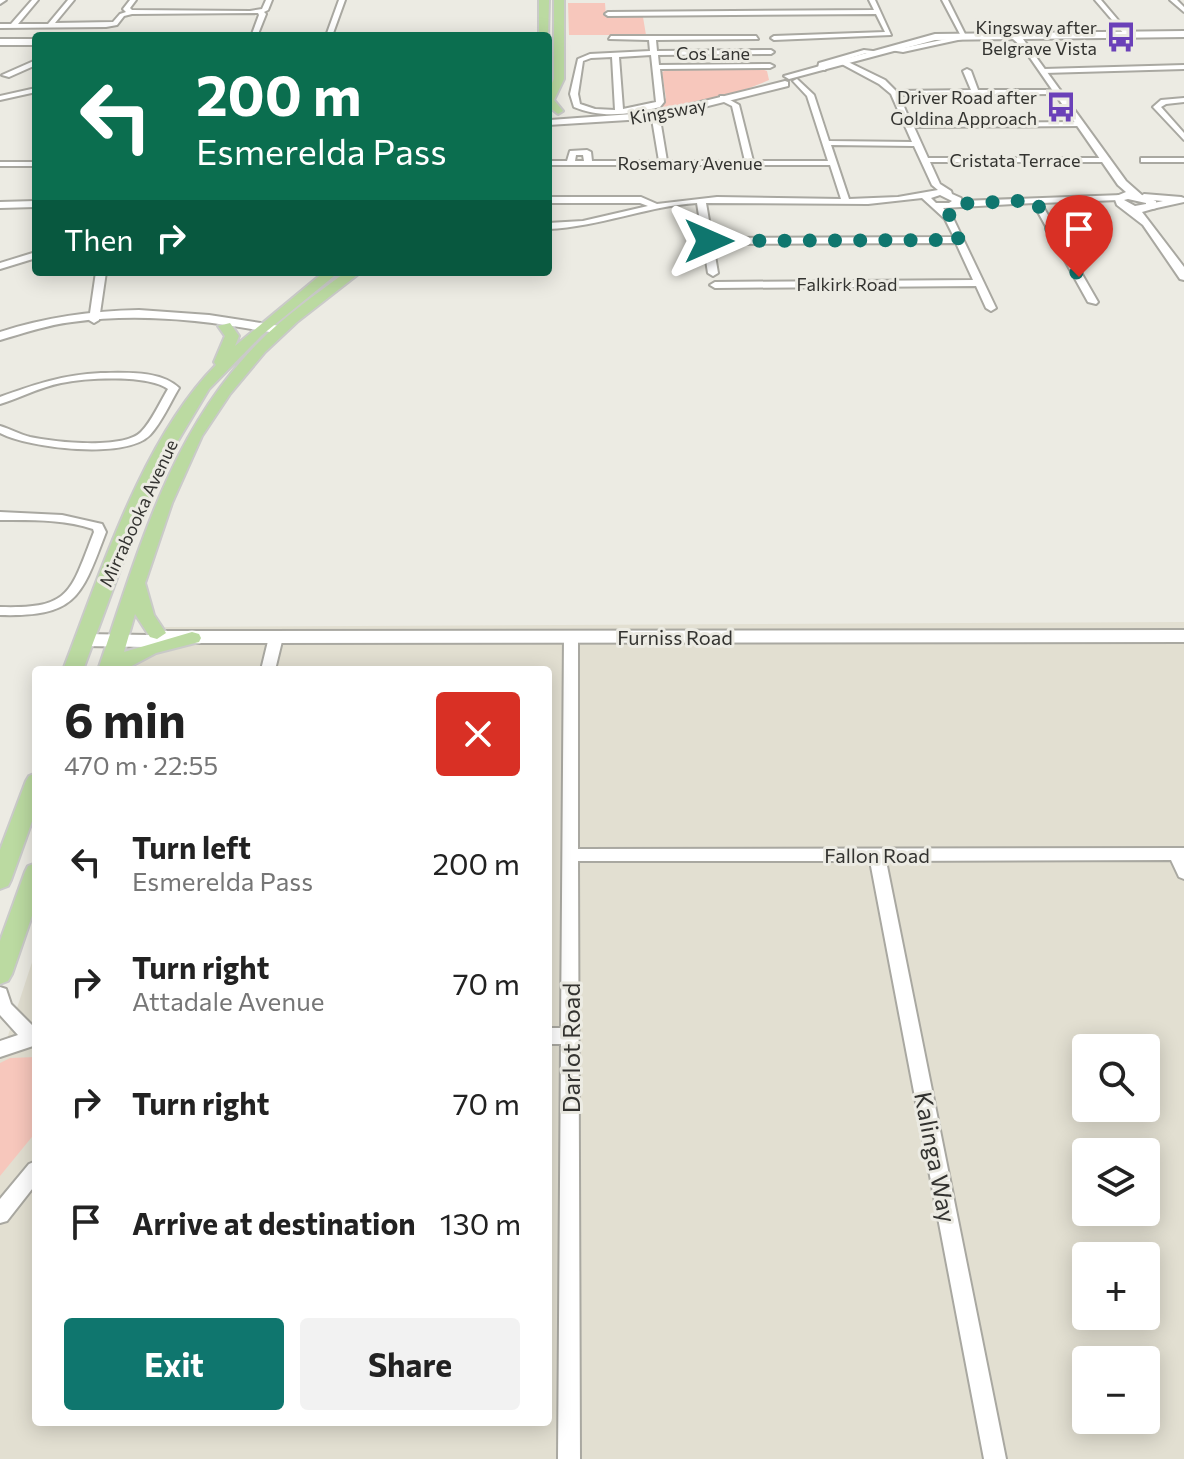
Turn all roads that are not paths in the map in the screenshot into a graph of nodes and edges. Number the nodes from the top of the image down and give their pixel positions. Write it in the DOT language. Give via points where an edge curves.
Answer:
graph roads {
  1 [pos="35,0"];
  2 [pos="71,0"];
  3 [pos="133,0"];
  4 [pos="194,0"];
  5 [pos="269,0"];
  6 [pos="342,0"];
  7 [pos="544,0"];
  8 [pos="559,0"];
  9 [pos="724,0"];
  10 [pos="798,0"];
  11 [pos="872,0"];
  12 [pos="945,0"];
  13 [pos="1098,0"];
  14 [pos="1173,0"];
  15 [pos="1184,10"];
  16 [pos="131,12"];
  17 [pos="186,12"];
  18 [pos="260,12"];
  19 [pos="879,12"];
  20 [pos="728,13"];
  21 [pos="754,13"];
  22 [pos="804,13"];
  23 [pos="608,14"];
  24 [pos="0,26"];
  25 [pos="13,26"];
  26 [pos="49,26"];
  27 [pos="256,32"];
  28 [pos="330,32"];
  29 [pos="544,32"];
  30 [pos="1127,34"];
  31 [pos="1184,35"];
  32 [pos="966,36"];
  33 [pos="611,38"];
  34 [pos="652,38"];
  35 [pos="764,38"];
  36 [pos="1020,38"];
  37 [pos="0,41"];
  38 [pos="32,41"];
  39 [pos="771,52"];
  40 [pos="878,52"];
  41 [pos="654,53"];
  42 [pos="615,55"];
  43 [pos="32,62"];
  44 [pos="844,63"];
  45 [pos="657,67"];
  46 [pos="1184,67"];
  47 [pos="822,68"];
  48 [pos="967,71"];
  49 [pos="1044,71"];
  50 [pos="6,75"];
  51 [pos="786,78"];
  52 [pos="32,91"];
  53 [pos="975,92"];
  54 [pos="1057,92"];
  55 [pos="894,93"];
  56 [pos="552,94"];
  57 [pos="0,98"];
  58 [pos="725,99"];
  59 [pos="1184,100"];
  60 [pos="555,110"];
  61 [pos="619,112"];
  62 [pos="655,114"];
  63 [pos="552,123"];
  64 [pos="1079,124"];
  65 [pos="908,125"];
  66 [pos="1184,138"];
  67 [pos="827,143"];
  68 [pos="916,144"];
  69 [pos="924,160"];
  70 [pos="1106,160"];
  71 [pos="1144,160"];
  72 [pos="1184,160"];
  73 [pos="663,162"];
  74 [pos="749,162"];
  75 [pos="552,163"];
  76 [pos="833,163"];
  77 [pos="0,164"];
  78 [pos="32,164"];
  79 [pos="933,178"];
  80 [pos="1122,183"];
  81 [pos="929,194"];
  82 [pos="949,194"];
  83 [pos="845,199"];
  84 [pos="888,199"];
  85 [pos="552,200"];
  86 [pos="992,200"];
  87 [pos="1035,200"];
  88 [pos="1182,200"];
  89 [pos="701,201"];
  90 [pos="1124,202"];
  91 [pos="1146,202"];
  92 [pos="32,204"];
  93 [pos="955,204"];
  94 [pos="0,205"];
  95 [pos="934,205"];
  96 [pos="658,207"];
  97 [pos="949,218"];
  98 [pos="1147,223"];
  99 [pos="552,226"];
  100 [pos="959,240"];
  101 [pos="709,241"];
  102 [pos="32,257"];
  103 [pos="2,268"];
  104 [pos="713,273"];
  105 [pos="100,276"];
  106 [pos="328,276"];
  107 [pos="348,276"];
  108 [pos="1184,276"];
  109 [pos="979,283"];
  110 [pos="715,285"];
  111 [pos="1093,302"];
  112 [pos="991,308"];
  113 [pos="94,317"];
  114 [pos="226,323"];
  115 [pos="270,328"];
  116 [pos="3,335"];
  117 [pos="216,373"];
  118 [pos="0,401"];
  119 [pos="0,429"];
  120 [pos="0,516"];
  121 [pos="138,585"];
  122 [pos="2,615"];
  123 [pos="161,635"];
  124 [pos="1184,636"];
  125 [pos="276,637"];
  126 [pos="571,637"];
  127 [pos="84,638"];
  128 [pos="119,638"];
  129 [pos="192,638"];
  130 [pos="74,666"];
  131 [pos="111,666"];
  132 [pos="115,666"];
  133 [pos="269,666"];
  134 [pos="32,792"];
  135 [pos="1180,854"];
  136 [pos="570,855"];
  137 [pos="877,855"];
  138 [pos="1184,873"];
  139 [pos="0,880"];
  140 [pos="32,883"];
  141 [pos="0,974"];
  142 [pos="0,994"];
  143 [pos="32,1036"];
  144 [pos="552,1036"];
  145 [pos="570,1036"];
  146 [pos="32,1037"];
  147 [pos="0,1049"];
  148 [pos="32,1175"];
  149 [pos="0,1214"];
  150 [pos="569,1459"];
  151 [pos="995,1459"];
  1 -- 25 [label="street"];
  2 -- 26 [label="street"];
  3 -- 16 [label="street" via="126,9"];
  4 -- 17 [label="street"];
  5 -- 18 [label="street"];
  6 -- 28 [label="street"];
  7 -- 29 [label="main road"];
  8 -- 56 [label="main road" via="559,79"];
  9 -- 20 [label="street"];
  10 -- 22 [label="street"];
  11 -- 19 [label="street"];
  12 -- 32 [label="street"];
  13 -- 30 [label="street"];
  14 -- 15 [label="street"];
  16 -- 17 [label="street"];
  16 -- 26 [label="street" via="115,24"];
  17 -- 18 [label="street"];
  18 -- 27 [label="street"];
  19 -- 22 [label="street"];
  19 -- 35 [label="street" via="889,34 883,37"];
  20 -- 21 [label="street"];
  20 -- 23 [label="street"];
  21 -- 22 [label="street"];
  21 -- 35 [label="street"];
  24 -- 25 [label="street"];
  25 -- 26 [label="street"];
  30 -- 31 [label="street, Kingsway"];
  30 -- 36 [label="street, Kingsway"];
  31 -- 36 [label="street, Kingsway"];
  32 -- 36 [label="street, Kingsway"];
  32 -- 40 [label="street, Kingsway" via="914,41"];
  32 -- 44 [label="street, Kingsway" via="930,39"];
  33 -- 34 [label="street"];
  34 -- 35 [label="street"];
  34 -- 41 [label="street"];
  35 -- 39 [label="street"];
  36 -- 49 [label="street"];
  37 -- 38 [label="street"];
  39 -- 41 [label="street, Cos Lane"];
  39 -- 51 [label="street"];
  40 -- 44 [label="street, Kingsway"];
  40 -- 47 [label="street, Kingsway" via="866,51"];
  41 -- 42 [label="street, Cos Lane"];
  41 -- 45 [label="street"];
  42 -- 61 [label="street"];
  42 -- 61 [label="street, Cos Lane" via="580,60 574,102 587,110"];
  43 -- 50 [label="street"];
  44 -- 47 [label="street, Kingsway"];
  44 -- 51 [label="street, Kingsway"];
  44 -- 55 [label="street"];
  45 -- 51 [label="street"];
  45 -- 61 [label="street" via="660,102"];
  46 -- 49 [label="street"];
  47 -- 51 [label="street, Kingsway"];
  48 -- 53 [label="street"];
  49 -- 54 [label="street"];
  51 -- 58 [label="street, Kingsway"];
  51 -- 67 [label="street" via="810,95"];
  52 -- 57 [label="street"];
  53 -- 54 [label="street"];
  53 -- 55 [label="street"];
  54 -- 64 [label="street"];
  55 -- 65 [label="street"];
  58 -- 62 [label="street, Kingsway"];
  58 -- 74 [label="street" via="735,105"];
  59 -- 66 [label="street" via="1157,107"];
  60 -- 62 [label="street, Kingsway" via="599,118"];
  62 -- 63 [label="street, Kingsway"];
  62 -- 73 [label="street"];
  64 -- 65 [label="street"];
  64 -- 70 [label="street"];
  65 -- 68 [label="street"];
  67 -- 68 [label="street"];
  67 -- 76 [label="street"];
  68 -- 69 [label="street"];
  69 -- 70 [label="street, Cristata Terrace"];
  69 -- 79 [label="street"];
  70 -- 80 [label="street"];
  71 -- 72 [label="street"];
  73 -- 74 [label="street, Rosemary Avenue"];
  73 -- 75 [label="street, Rosemary Avenue"];
  74 -- 76 [label="street, Rosemary Avenue"];
  76 -- 83 [label="street"];
  77 -- 78 [label="street"];
  79 -- 81 [label="street"];
  79 -- 82 [label="street"];
  80 -- 90 [label="street"];
  80 -- 91 [label="street"];
  81 -- 82 [label="street"];
  81 -- 84 [label="street"];
  81 -- 95 [label="street" via="925,199"];
  82 -- 86 [label="street"];
  82 -- 93 [label="street" via="957,197"];
  83 -- 84 [label="street"];
  83 -- 89 [label="street"];
  84 -- 95 [label="street"];
  85 -- 96 [label="street, Rosemary Avenue" via="641,200"];
  86 -- 87 [label="street"];
  86 -- 93 [label="street"];
  87 -- 90 [label="street"];
  87 -- 111 [label="street"];
  88 -- 91 [label="street"];
  89 -- 96 [label="street"];
  89 -- 101 [label="street"];
  90 -- 91 [label="street"];
  90 -- 98 [label="street"];
  91 -- 98 [label="street"];
  92 -- 94 [label="street"];
  93 -- 95 [label="street"];
  93 -- 97 [label="street"];
  95 -- 97 [label="street"];
  96 -- 99 [label="street" via="581,225"];
  97 -- 100 [label="street"];
  98 -- 108 [label="street"];
  100 -- 101 [label="street"];
  100 -- 109 [label="street"];
  101 -- 104 [label="street"];
  102 -- 103 [label="street"];
  105 -- 113 [label="street"];
  106 -- 115 [label="main road, Mirrabooka Avenue"];
  107 -- 115 [label="main road, Mirrabooka Avenue"];
  109 -- 110 [label="street, Falkirk Road"];
  109 -- 112 [label="street"];
  113 -- 114 [label="street"];
  113 -- 116 [label="street"];
  114 -- 115 [label="street"];
  114 -- 115 [label="street"];
  114 -- 117 [label="main road" via="232,336"];
  115 -- 117 [label="main road, Mirrabooka Avenue"];
  115 -- 121 [label="main road, Mirrabooka Avenue" via="184,455"];
  117 -- 127 [label="main road, Mirrabooka Avenue" via="159,459"];
  118 -- 119 [label="street" via="81,377 155,380 174,388 145,434 132,442 35,442"];
  120 -- 122 [label="street" via="86,522 100,532 77,592 68,602"];
  121 -- 123 [label="main road" via="145,616"];
  121 -- 128 [label="main road, Mirrabooka Avenue"];
  123 -- 128 [label="street, Furniss Road"];
  123 -- 129 [label="street, Furniss Road"];
  124 -- 126 [label="street, Furniss Road"];
  125 -- 126 [label="street, Furniss Road"];
  125 -- 129 [label="street, Furniss Road"];
  125 -- 133 [label="street"];
  126 -- 136 [label="street, Darlot Road"];
  127 -- 128 [label="street, Furniss Road"];
  127 -- 130 [label="main road, Mirrabooka Avenue"];
  128 -- 131 [label="main road, Mirrabooka Avenue"];
  129 -- 132 [label="main road" via="153,647"];
  134 -- 139 [label="main road"];
  135 -- 137 [label="street, Fallon Road"];
  135 -- 138 [label="street"];
  136 -- 137 [label="street, Fallon Road"];
  136 -- 145 [label="street, Darlot Road"];
  137 -- 151 [label="street, Kalinga Way"];
  140 -- 141 [label="main road"];
  142 -- 143 [label="street" via="4,1008"];
  144 -- 145 [label="street"];
  145 -- 150 [label="street, Darlot Road"];
  146 -- 147 [label="street"];
  148 -- 149 [label="street"];
}
